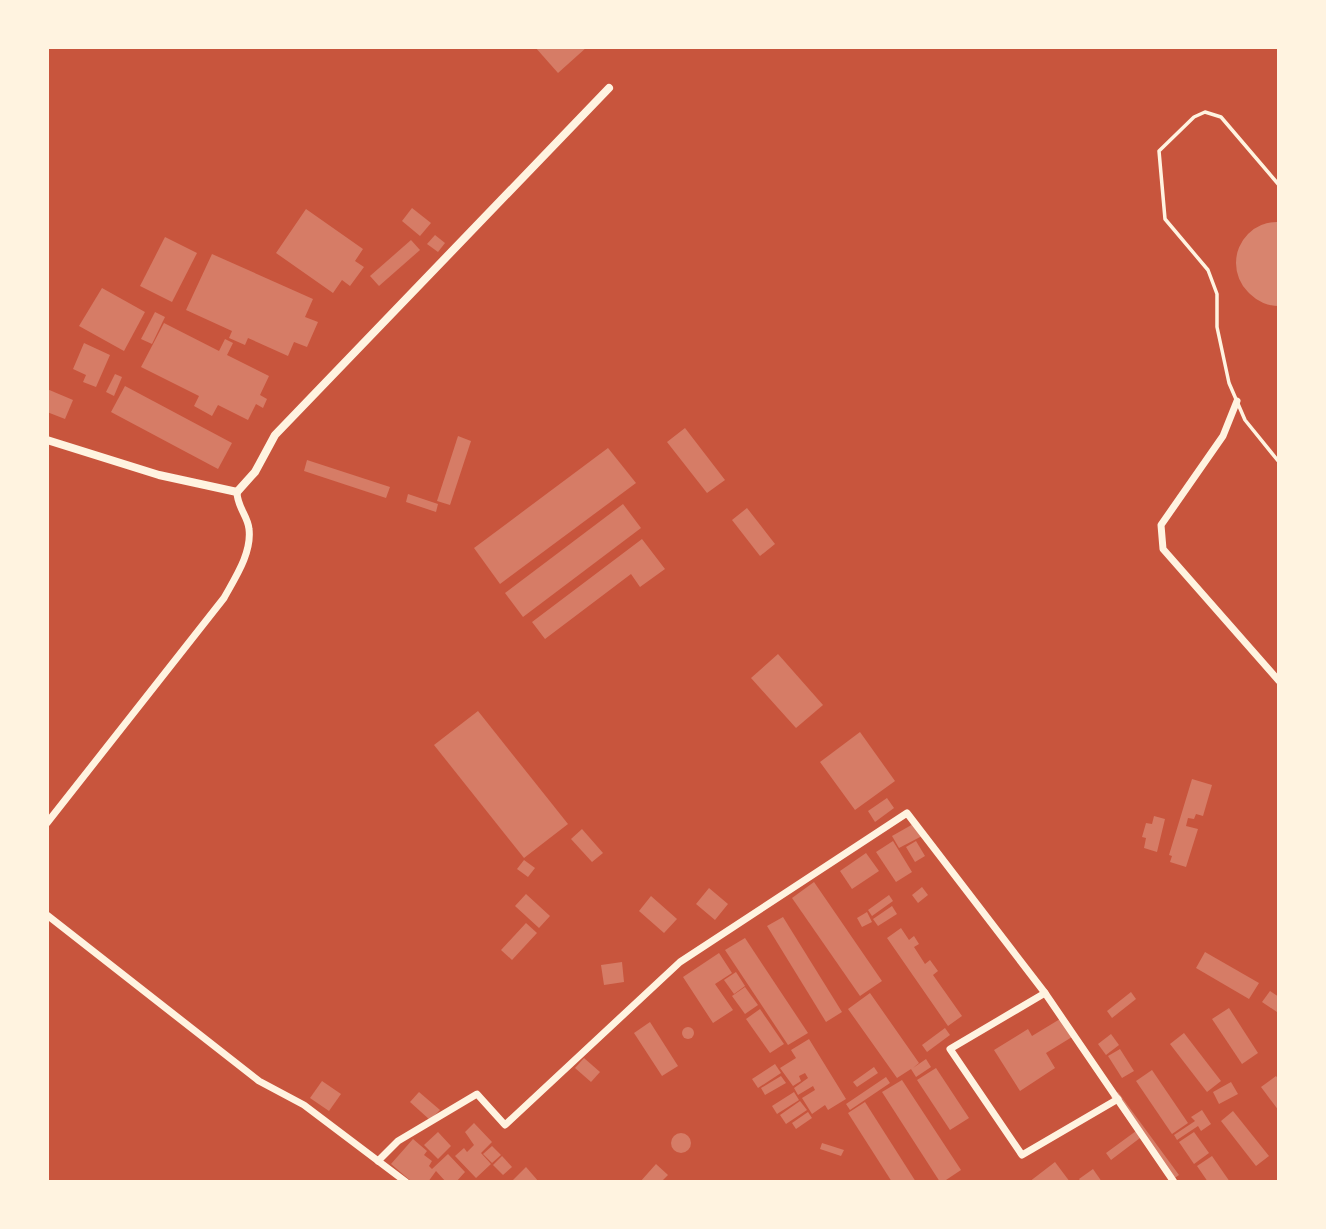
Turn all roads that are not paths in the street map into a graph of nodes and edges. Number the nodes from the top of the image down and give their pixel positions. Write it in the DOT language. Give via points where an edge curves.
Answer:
graph roads {
  1 [pos="609,88"];
  2 [pos="1279,185"];
  3 [pos="1237,401"];
  4 [pos="47,440"];
  5 [pos="1279,462"];
  6 [pos="237,492"];
  7 [pos="1279,681"];
  8 [pos="47,823"];
  9 [pos="47,915"];
  10 [pos="1045,993"];
  11 [pos="1118,1100"];
  12 [pos="378,1161"];
  13 [pos="405,1182"];
  14 [pos="1174,1182"];
  1 -- 6 [label="street" via="275,435 255,472"];
  2 -- 3 [label="lane" via="1221,117 1213,114 1194,117 1159,151 1165,219 1208,270 1217,294 1217,327 1229,383"];
  3 -- 5 [label="lane" via="1245,420"];
  3 -- 7 [label="street" via="1223,436 1161,525 1163,549"];
  4 -- 6 [label="street" via="159,475"];
  6 -- 8 [label="street" via="237,504 249,529 243,563 224,598"];
  9 -- 12 [label="street" via="259,1081 304,1105"];
  10 -- 11 [label="street"];
  10 -- 11 [label="street" via="950,1049 1022,1155"];
  10 -- 12 [label="street" via="907,813 680,962 505,1125 477,1094 398,1142"];
  11 -- 14 [label="street"];
  12 -- 13 [label="street"];
}
